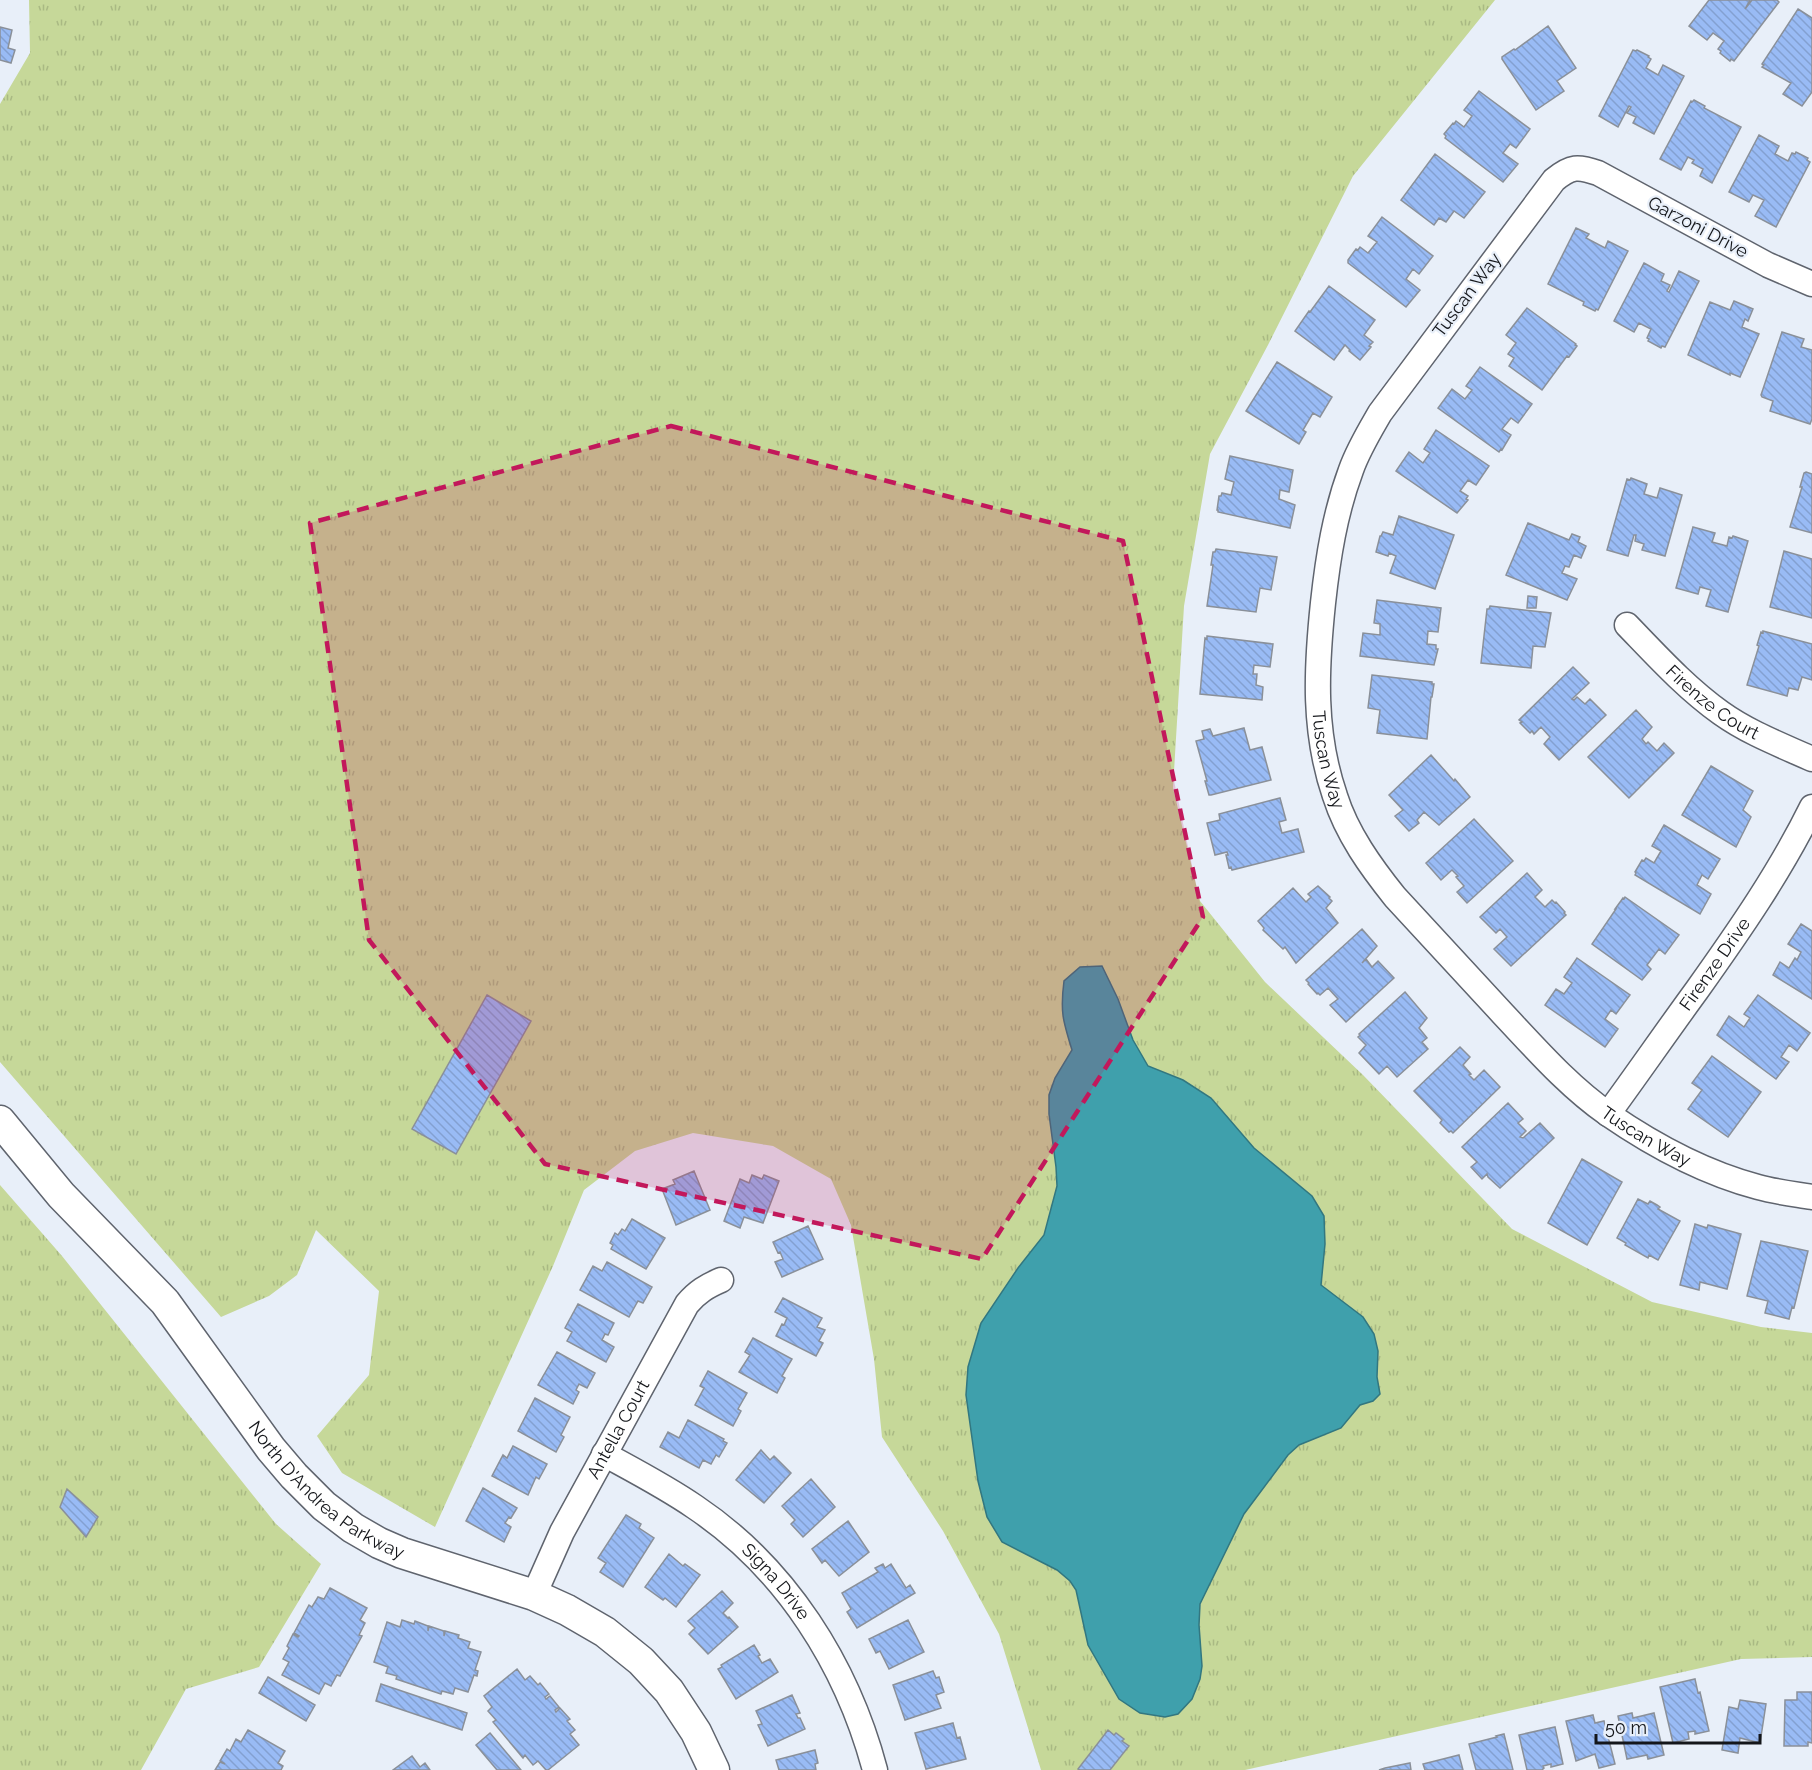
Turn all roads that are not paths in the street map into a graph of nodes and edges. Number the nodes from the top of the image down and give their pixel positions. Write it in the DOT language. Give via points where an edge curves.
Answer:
graph roads {
  1 [pos="1586,161"];
  2 [pos="1812,284"];
  3 [pos="1627,625"];
  4 [pos="1812,759"];
  5 [pos="1812,807"];
  6 [pos="1608,1114"];
  7 [pos="0,1121"];
  8 [pos="1812,1197"];
  9 [pos="721,1280"];
  10 [pos="604,1454"];
  11 [pos="534,1595"];
  12 [pos="714,1770"];
  13 [pos="875,1770"];
  1 -- 2 [label="street, Garzoni Drive" via="1598,173 1768,265"];
  1 -- 6 [label="street, Tuscan Way" via="1570,168 1545,190 1380,413 1359,450 1344,489 1329,552 1318,651 1318,716 1335,798 1374,871 1553,1067"];
  3 -- 4 [label="street, Firenze Court" via="1692,691 1723,715"];
  5 -- 6 [label="street, Firenze Drive" via="1767,889"];
  6 -- 8 [label="street, Tuscan Way" via="1649,1140 1717,1173 1759,1187"];
  7 -- 11 [label="street, North D'Andrea Parkway" via="61,1195 165,1302 271,1449 324,1506 365,1535 402,1553"];
  9 -- 10 [label="street, Antella Court" via="695,1294 687,1304"];
  10 -- 11 [label="street, Antella Court"];
  10 -- 13 [label="street, Signa Drive" via="696,1507 739,1541 785,1588 835,1664"];
  11 -- 12 [label="street, North D'Andrea Parkway" via="588,1621 655,1674 696,1732"];
}
